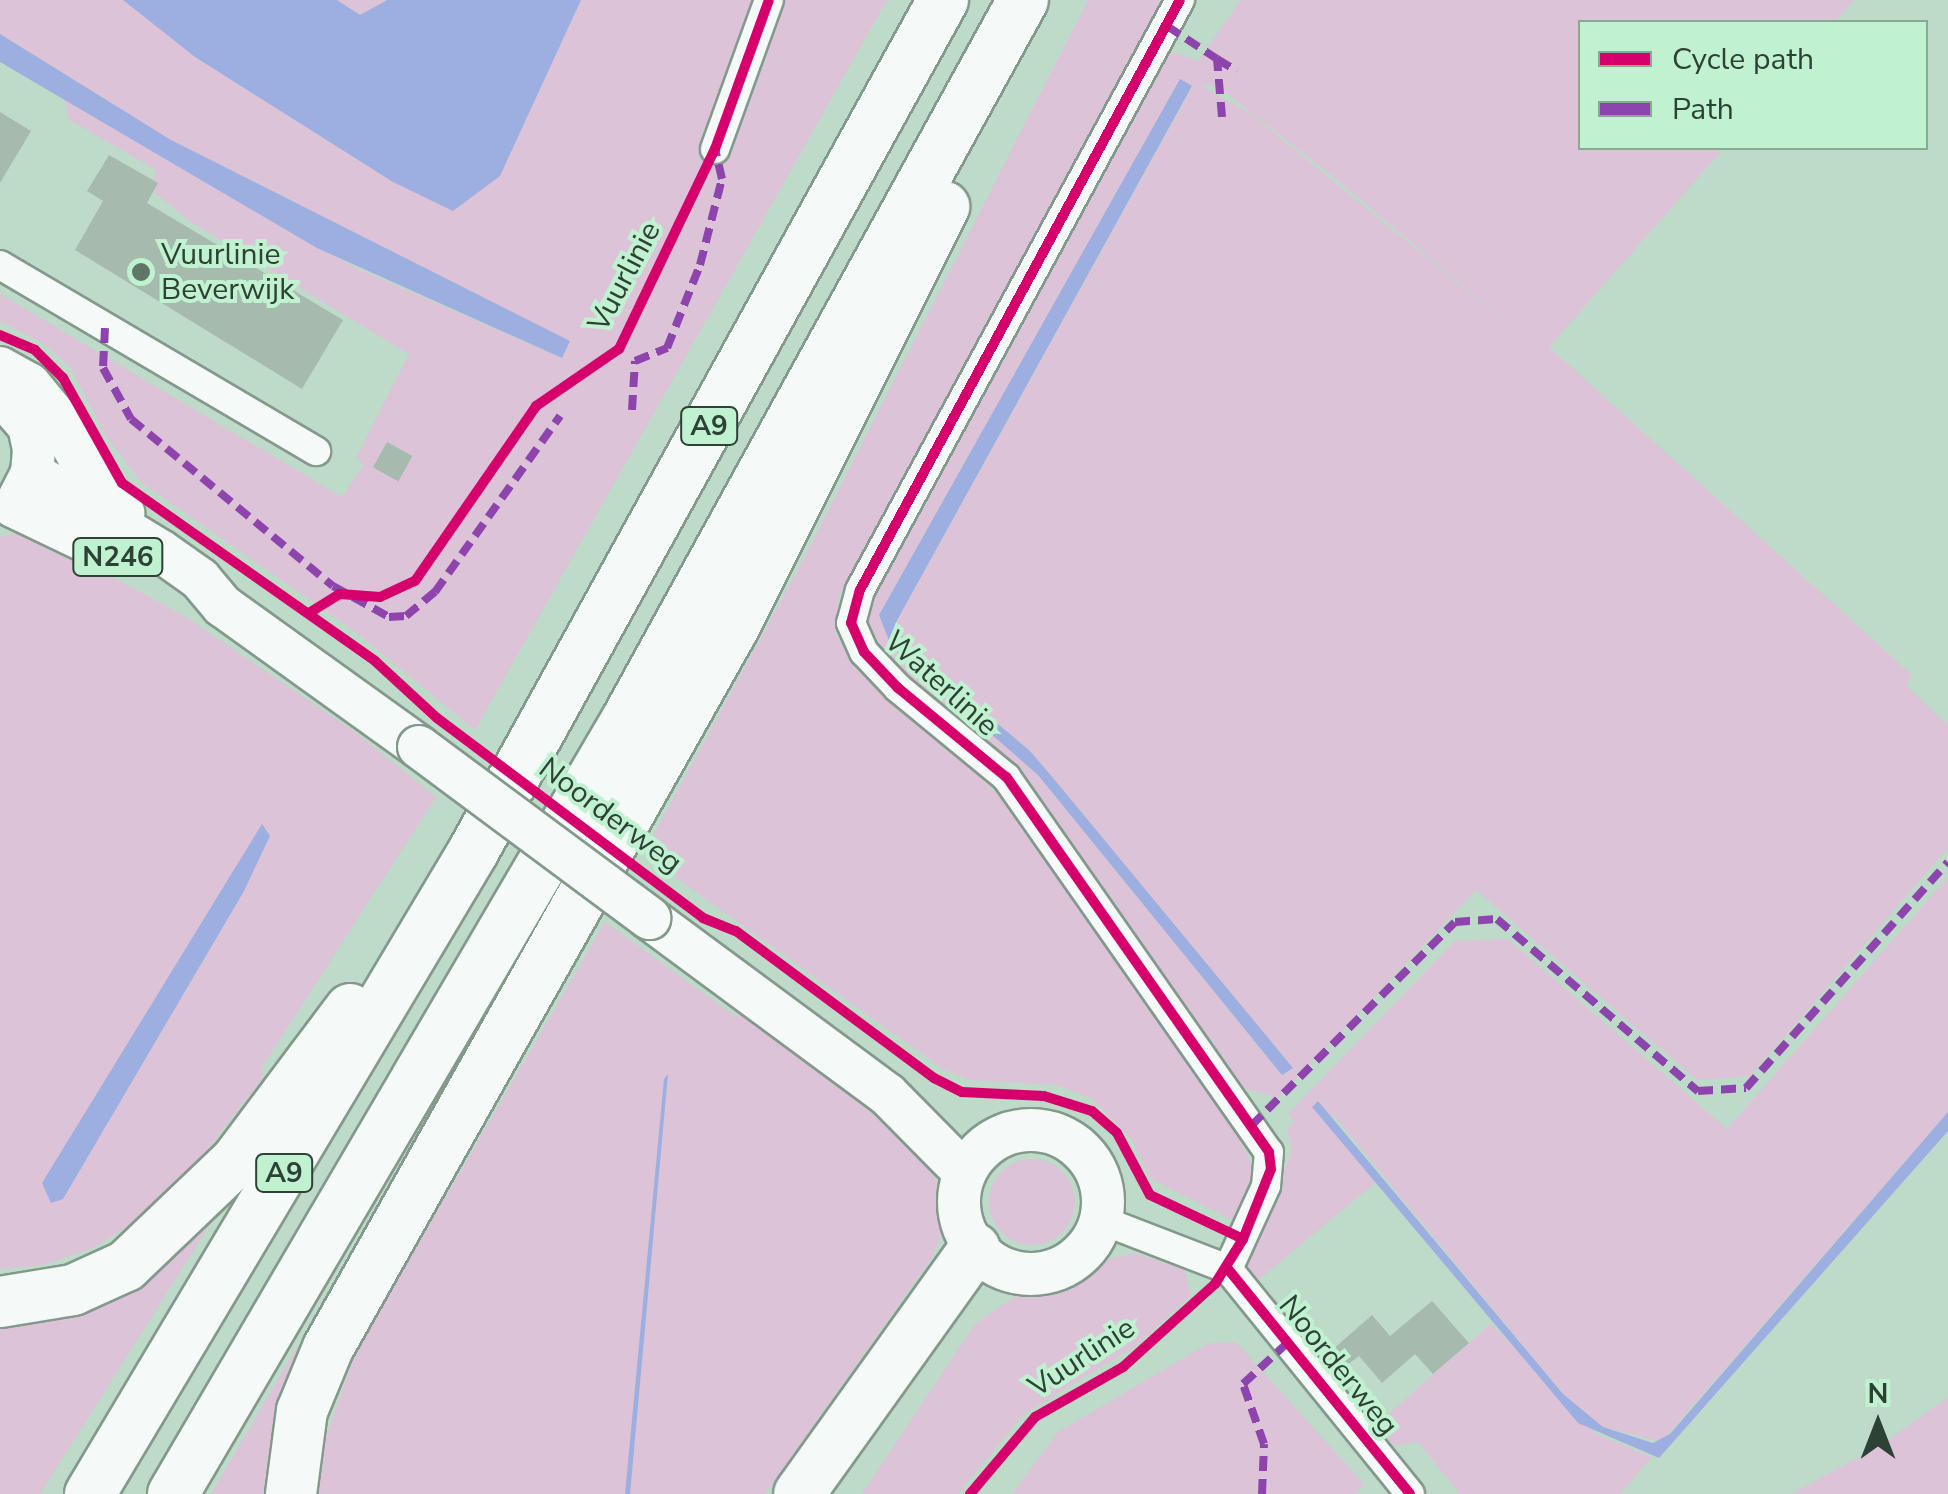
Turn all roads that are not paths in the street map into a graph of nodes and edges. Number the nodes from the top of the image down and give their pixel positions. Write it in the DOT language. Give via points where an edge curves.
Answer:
graph roads {
  1 [pos="769,0"];
  2 [pos="943,0"];
  3 [pos="1023,0"];
  4 [pos="1180,0"];
  5 [pos="983,78"];
  6 [pos="715,150"];
  7 [pos="0,265"];
  8 [pos="0,368"];
  9 [pos="0,393"];
  10 [pos="316,451"];
  11 [pos="15,498"];
  12 [pos="162,552"];
  13 [pos="222,606"];
  14 [pos="474,850"];
  15 [pos="977,1158"];
  16 [pos="1101,1220"];
  17 [pos="989,1259"];
  18 [pos="1228,1269"];
  19 [pos="0,1302"];
  20 [pos="90,1494"];
  21 [pos="173,1494"];
  22 [pos="291,1494"];
  23 [pos="799,1494"];
  24 [pos="836,1494"];
  25 [pos="1410,1494"];
  1 -- 6 [label="street"];
  2 -- 14 [label="highway, A9"];
  3 -- 5 [label="highway, A9"];
  4 -- 18 [label="street, Waterlinie" via="860,590 851,622 864,652 898,688 1006,777 1269,1152 1266,1186"];
  5 -- 21 [label="highway, A9" via="626,721"];
  5 -- 22 [label="highway, A9" via="938,227 801,498 574,921 328,1348 302,1411"];
  7 -- 10 [label="street"];
  8 -- 12 [label="main road, Noorderweg / N246" via="29,384 58,420 99,494"];
  9 -- 11 [label="main road" via="29,426"];
  11 -- 12 [label="main road, Noorderweg / N246"];
  11 -- 13 [label="main road, Noorderweg / N246"];
  12 -- 13 [label="main road, Noorderweg / N246" via="200,579"];
  13 -- 15 [label="main road, Noorderweg / N246, bridge" via="886,1094 924,1106"];
  14 -- 19 [label="highway, A9" via="207,1194 126,1266 73,1290"];
  14 -- 20 [label="highway, A9"];
  15 -- 16 [label="main road" via="1037,1130 1082,1150 1096,1171"];
  15 -- 17 [label="main road" via="960,1212"];
  16 -- 17 [label="main road" via="1074,1260 1039,1273"];
  16 -- 18 [label="street, Noorderweg"];
  17 -- 23 [label="highway"];
  17 -- 24 [label="highway"];
  18 -- 25 [label="street, Noorderweg"];
}
